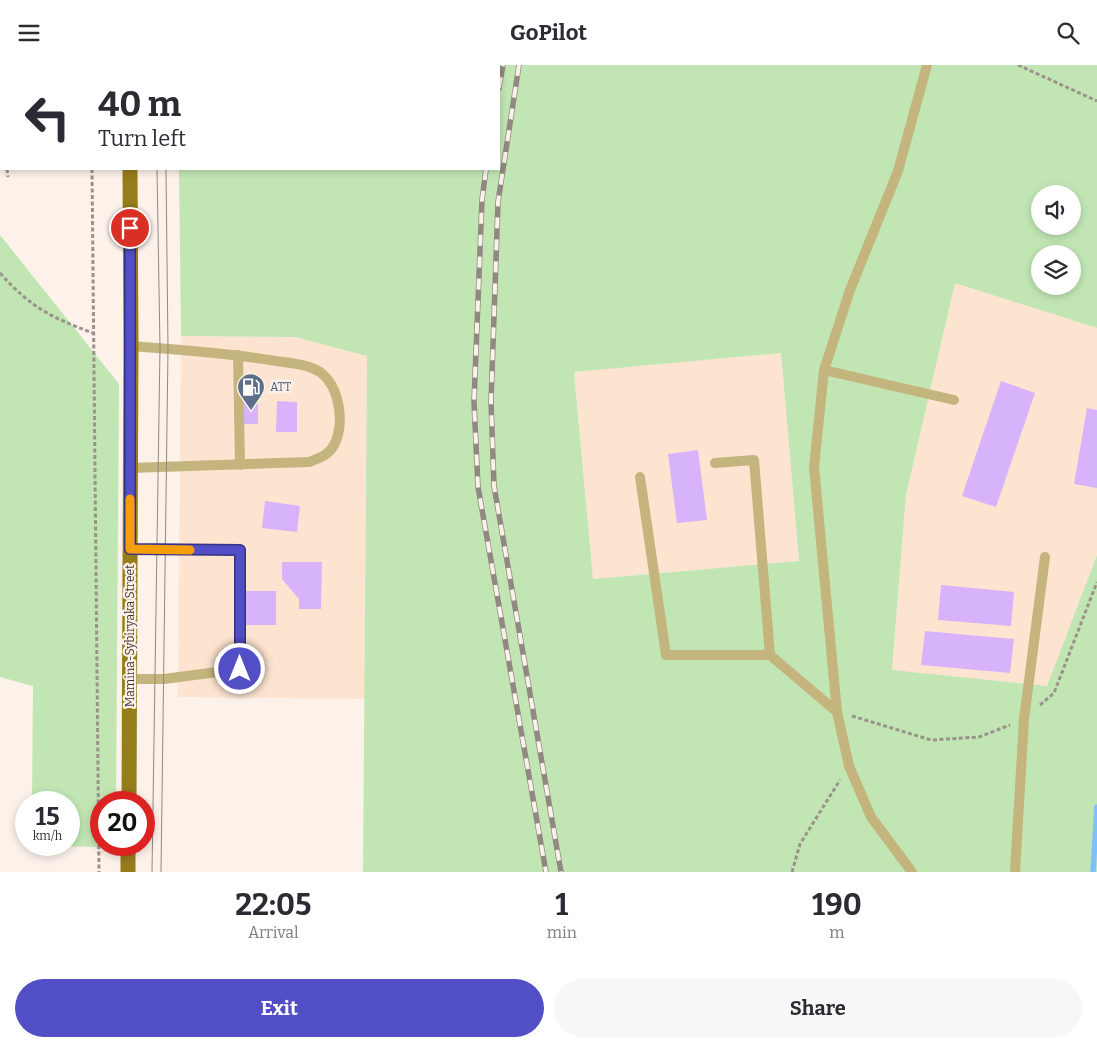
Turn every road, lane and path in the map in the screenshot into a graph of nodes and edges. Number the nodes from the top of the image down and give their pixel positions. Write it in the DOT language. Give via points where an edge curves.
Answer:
graph roads {
  1 [pos="927,65"];
  2 [pos="1018,65"];
  3 [pos="1097,101"];
  4 [pos="7,170"];
  5 [pos="92,170"];
  6 [pos="130,170"];
  7 [pos="8,177"];
  8 [pos="0,273"];
  9 [pos="93,333"];
  10 [pos="131,346"];
  11 [pos="238,355"];
  12 [pos="824,370"];
  13 [pos="954,400"];
  14 [pos="715,463"];
  15 [pos="240,465"];
  16 [pos="130,468"];
  17 [pos="640,477"];
  18 [pos="130,549"];
  19 [pos="1045,557"];
  20 [pos="1097,583"];
  21 [pos="770,655"];
  22 [pos="129,679"];
  23 [pos="837,712"];
  24 [pos="1024,719"];
  25 [pos="849,766"];
  26 [pos="129,791"];
  27 [pos="128,856"];
  28 [pos="99,872"];
  29 [pos="128,872"];
  30 [pos="792,872"];
  31 [pos="912,872"];
  32 [pos="1015,872"];
  1 -- 12 [label="lane" via="898,171 850,290"];
  2 -- 3 [label="path"];
  4 -- 7 [label="path"];
  5 -- 9 [label="path"];
  6 -- 10 [label="main road, Mamina-Sybiryaka Street"];
  8 -- 9 [label="path" via="40,311"];
  9 -- 28 [label="path"];
  10 -- 11 [label="lane"];
  10 -- 16 [label="main road, Mamina-Sybiryaka Street"];
  11 -- 15 [label="lane"];
  11 -- 15 [label="lane" via="319,371 332,383 338,397 338,433 333,447 323,457 309,462"];
  12 -- 13 [label="lane"];
  12 -- 23 [label="lane" via="814,467"];
  14 -- 21 [label="lane" via="754,460"];
  15 -- 16 [label="lane"];
  16 -- 18 [label="main road, Mamina-Sybiryaka Street"];
  17 -- 21 [label="lane" via="666,655"];
  18 -- 22 [label="main road, Mamina-Sybiryaka Street"];
  18 -- 22 [label="lane" via="240,550 240,669 164,679"];
  19 -- 24 [label="lane"];
  20 -- 24 [label="path" via="1054,693"];
  21 -- 23 [label="lane"];
  22 -- 26 [label="main road, Mamina-Sybiryaka Street"];
  23 -- 24 [label="path" via="931,739 980,737"];
  23 -- 25 [label="lane"];
  24 -- 32 [label="lane"];
  25 -- 30 [label="path" via="800,844"];
  25 -- 31 [label="lane" via="871,817"];
  27 -- 29 [label="main road"];
}
